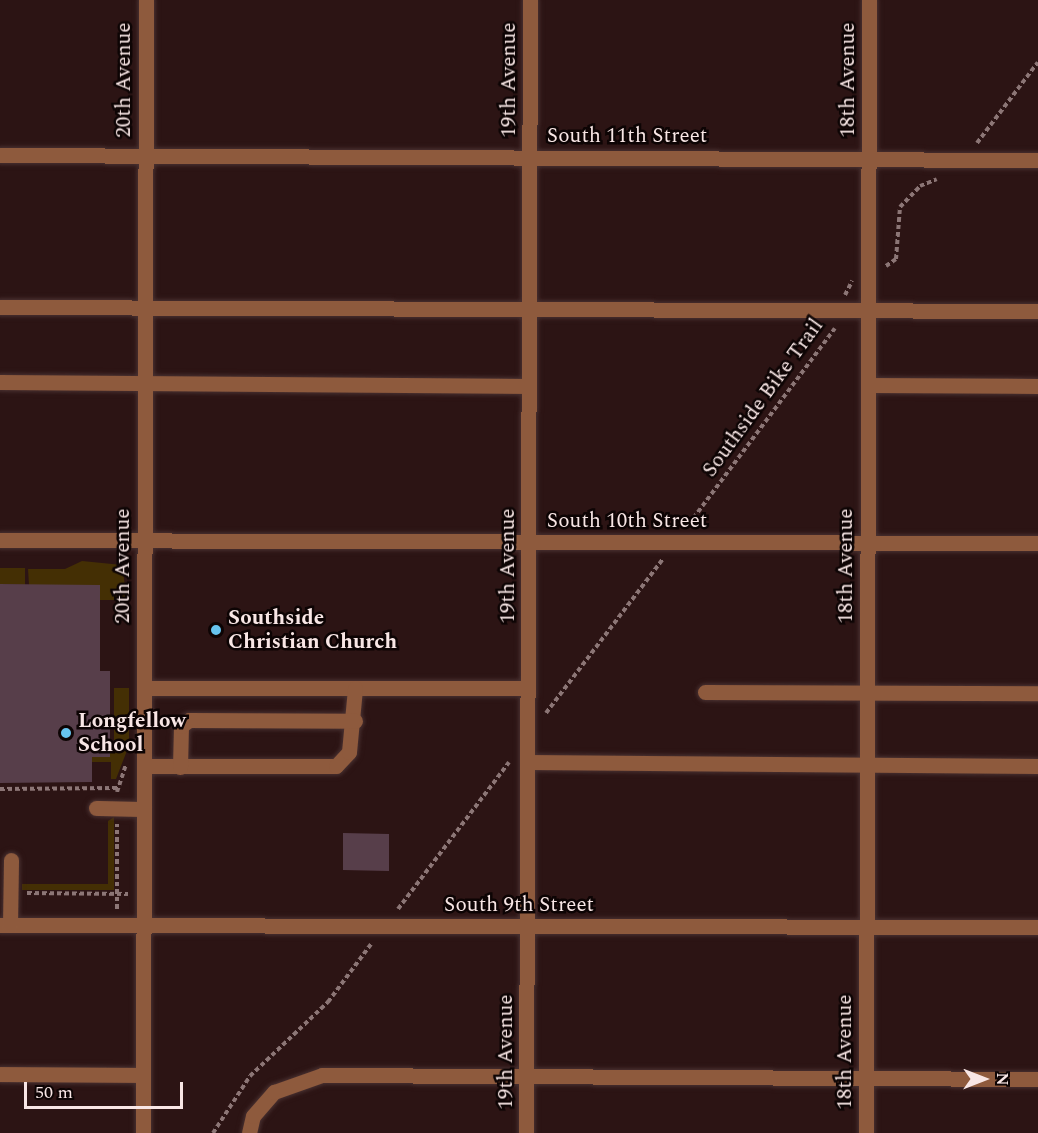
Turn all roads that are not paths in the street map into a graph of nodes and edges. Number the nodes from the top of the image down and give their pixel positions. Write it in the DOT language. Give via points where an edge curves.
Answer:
graph roads {
  1 [pos="146,0"];
  2 [pos="530,0"];
  3 [pos="869,0"];
  4 [pos="0,155"];
  5 [pos="145,156"];
  6 [pos="530,156"];
  7 [pos="868,159"];
  8 [pos="1038,160"];
  9 [pos="0,307"];
  10 [pos="145,307"];
  11 [pos="530,309"];
  12 [pos="1038,310"];
  13 [pos="868,311"];
  14 [pos="0,382"];
  15 [pos="144,383"];
  16 [pos="868,385"];
  17 [pos="529,386"];
  18 [pos="1038,386"];
  19 [pos="0,540"];
  20 [pos="144,540"];
  21 [pos="529,542"];
  22 [pos="867,543"];
  23 [pos="1038,543"];
  24 [pos="144,688"];
  25 [pos="355,688"];
  26 [pos="528,688"];
  27 [pos="705,692"];
  28 [pos="867,692"];
  29 [pos="1038,693"];
  30 [pos="355,721"];
  31 [pos="528,762"];
  32 [pos="867,764"];
  33 [pos="144,766"];
  34 [pos="1038,766"];
  35 [pos="180,767"];
  36 [pos="96,808"];
  37 [pos="144,809"];
  38 [pos="11,860"];
  39 [pos="5,925"];
  40 [pos="143,926"];
  41 [pos="528,926"];
  42 [pos="866,926"];
  43 [pos="1038,927"];
  44 [pos="0,1074"];
  45 [pos="143,1075"];
  46 [pos="527,1077"];
  47 [pos="866,1078"];
  48 [pos="1038,1079"];
  49 [pos="143,1133"];
  50 [pos="249,1133"];
  51 [pos="526,1133"];
  52 [pos="866,1133"];
  1 -- 5 [label="street, 20th Avenue"];
  2 -- 6 [label="street, 19th Avenue"];
  3 -- 7 [label="street, 18th Avenue"];
  4 -- 5 [label="street, South 11th Street"];
  5 -- 6 [label="street, South 11th Street"];
  5 -- 10 [label="street, 20th Avenue"];
  6 -- 7 [label="street, South 11th Street"];
  6 -- 11 [label="street, 19th Avenue"];
  7 -- 8 [label="street, South 11th Street"];
  7 -- 13 [label="street, 18th Avenue"];
  9 -- 10 [label="street"];
  10 -- 11 [label="street"];
  10 -- 15 [label="street, 20th Avenue"];
  11 -- 13 [label="street"];
  11 -- 17 [label="street, 19th Avenue"];
  12 -- 13 [label="street"];
  13 -- 16 [label="street, 18th Avenue"];
  14 -- 15 [label="street"];
  15 -- 17 [label="street"];
  15 -- 20 [label="street, 20th Avenue"];
  16 -- 18 [label="street"];
  16 -- 22 [label="street, 18th Avenue"];
  17 -- 21 [label="street, 19th Avenue"];
  19 -- 20 [label="street, South 10th Street"];
  20 -- 21 [label="street, South 10th Street"];
  20 -- 24 [label="street, 20th Avenue"];
  21 -- 22 [label="street, South 10th Street"];
  21 -- 26 [label="street, 19th Avenue"];
  22 -- 23 [label="street, South 10th Street"];
  22 -- 28 [label="street, 18th Avenue"];
  24 -- 25 [label="street"];
  24 -- 33 [label="street, 20th Avenue"];
  25 -- 26 [label="street"];
  25 -- 30 [label="street"];
  26 -- 31 [label="street, 19th Avenue"];
  27 -- 28 [label="street"];
  28 -- 29 [label="street"];
  28 -- 32 [label="street, 18th Avenue"];
  30 -- 35 [label="street" via="349,752 336,766"];
  30 -- 35 [label="street" via="189,720 181,726"];
  31 -- 32 [label="street"];
  31 -- 41 [label="street, 19th Avenue"];
  32 -- 34 [label="street"];
  32 -- 42 [label="street, 18th Avenue"];
  33 -- 35 [label="street"];
  33 -- 37 [label="street, 20th Avenue"];
  36 -- 37 [label="street"];
  37 -- 40 [label="street, 20th Avenue"];
  38 -- 39 [label="street"];
  39 -- 40 [label="street, South 9th Street"];
  40 -- 41 [label="street, South 9th Street"];
  40 -- 45 [label="street, 20th Avenue"];
  41 -- 42 [label="street, South 9th Street"];
  41 -- 46 [label="street, 19th Avenue"];
  42 -- 43 [label="street, South 9th Street"];
  42 -- 47 [label="street, 18th Avenue"];
  44 -- 45 [label="street"];
  45 -- 49 [label="street, 20th Avenue"];
  46 -- 47 [label="street"];
  46 -- 50 [label="street" via="305,1077 261,1104"];
  46 -- 51 [label="street, 19th Avenue"];
  47 -- 48 [label="street"];
  47 -- 52 [label="street, 18th Avenue"];
}
